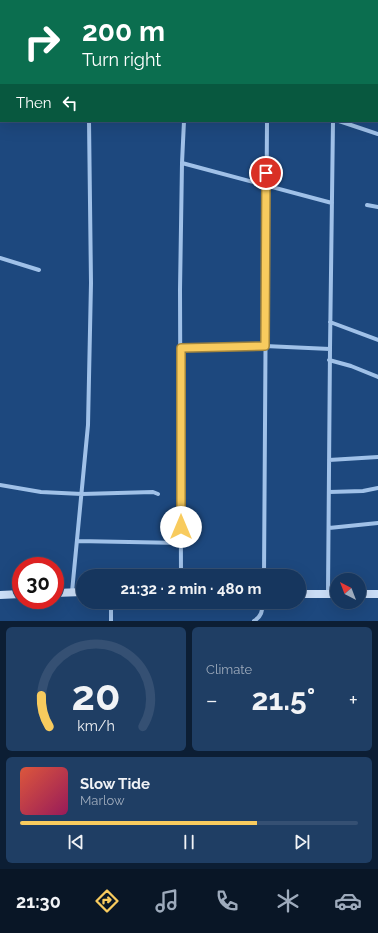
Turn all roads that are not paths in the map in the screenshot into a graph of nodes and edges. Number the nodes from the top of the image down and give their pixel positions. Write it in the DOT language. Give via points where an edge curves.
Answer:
graph roads {
  1 [pos="89,122"];
  2 [pos="184,122"];
  3 [pos="268,122"];
  4 [pos="333,122"];
  5 [pos="342,122"];
  6 [pos="355,122"];
  7 [pos="355,126"];
  8 [pos="378,134"];
  9 [pos="182,163"];
  10 [pos="266,186"];
  11 [pos="332,203"];
  12 [pos="368,205"];
  13 [pos="378,207"];
  14 [pos="0,258"];
  15 [pos="39,270"];
  16 [pos="330,322"];
  17 [pos="378,340"];
  18 [pos="265,346"];
  19 [pos="181,348"];
  20 [pos="330,349"];
  21 [pos="330,360"];
  22 [pos="378,377"];
  23 [pos="378,458"];
  24 [pos="329,460"];
  25 [pos="0,485"];
  26 [pos="378,488"];
  27 [pos="329,492"];
  28 [pos="82,494"];
  29 [pos="158,494"];
  30 [pos="378,523"];
  31 [pos="329,528"];
  32 [pos="77,541"];
  33 [pos="181,543"];
  34 [pos="181,569"];
  35 [pos="264,569"];
  36 [pos="64,592"];
  37 [pos="72,592"];
  38 [pos="76,592"];
  39 [pos="328,593"];
  40 [pos="12,594"];
  41 [pos="306,594"];
  42 [pos="366,594"];
  43 [pos="378,594"];
  44 [pos="0,595"];
  45 [pos="111,609"];
  46 [pos="262,609"];
  47 [pos="111,621"];
  48 [pos="254,621"];
  1 -- 28 [label="street" via="91,298 88,425"];
  2 -- 9 [label="street"];
  3 -- 10 [label="street"];
  4 -- 11 [label="street"];
  5 -- 7 [label="street"];
  6 -- 7 [label="street"];
  7 -- 8 [label="street"];
  9 -- 10 [label="street"];
  9 -- 19 [label="street"];
  10 -- 11 [label="street"];
  10 -- 18 [label="street"];
  11 -- 16 [label="street"];
  12 -- 13 [label="street"];
  14 -- 15 [label="street"];
  16 -- 17 [label="street"];
  16 -- 20 [label="street"];
  18 -- 19 [label="street"];
  18 -- 20 [label="street"];
  18 -- 35 [label="street"];
  19 -- 33 [label="street"];
  20 -- 21 [label="street"];
  21 -- 22 [label="street"];
  21 -- 24 [label="street"];
  23 -- 24 [label="street"];
  24 -- 27 [label="street"];
  25 -- 28 [label="street" via="41,492"];
  26 -- 27 [label="street"];
  27 -- 31 [label="street"];
  28 -- 29 [label="street"];
  28 -- 32 [label="street"];
  30 -- 31 [label="street"];
  31 -- 39 [label="street"];
  32 -- 33 [label="street"];
  32 -- 37 [label="street"];
  33 -- 34 [label="street"];
  36 -- 37 [label="main road"];
  37 -- 38 [label="main road"];
  39 -- 41 [label="main road"];
  40 -- 44 [label="main road"];
  42 -- 43 [label="main road"];
  45 -- 47 [label="street"];
  46 -- 48 [label="street" via="259,618"];
}
